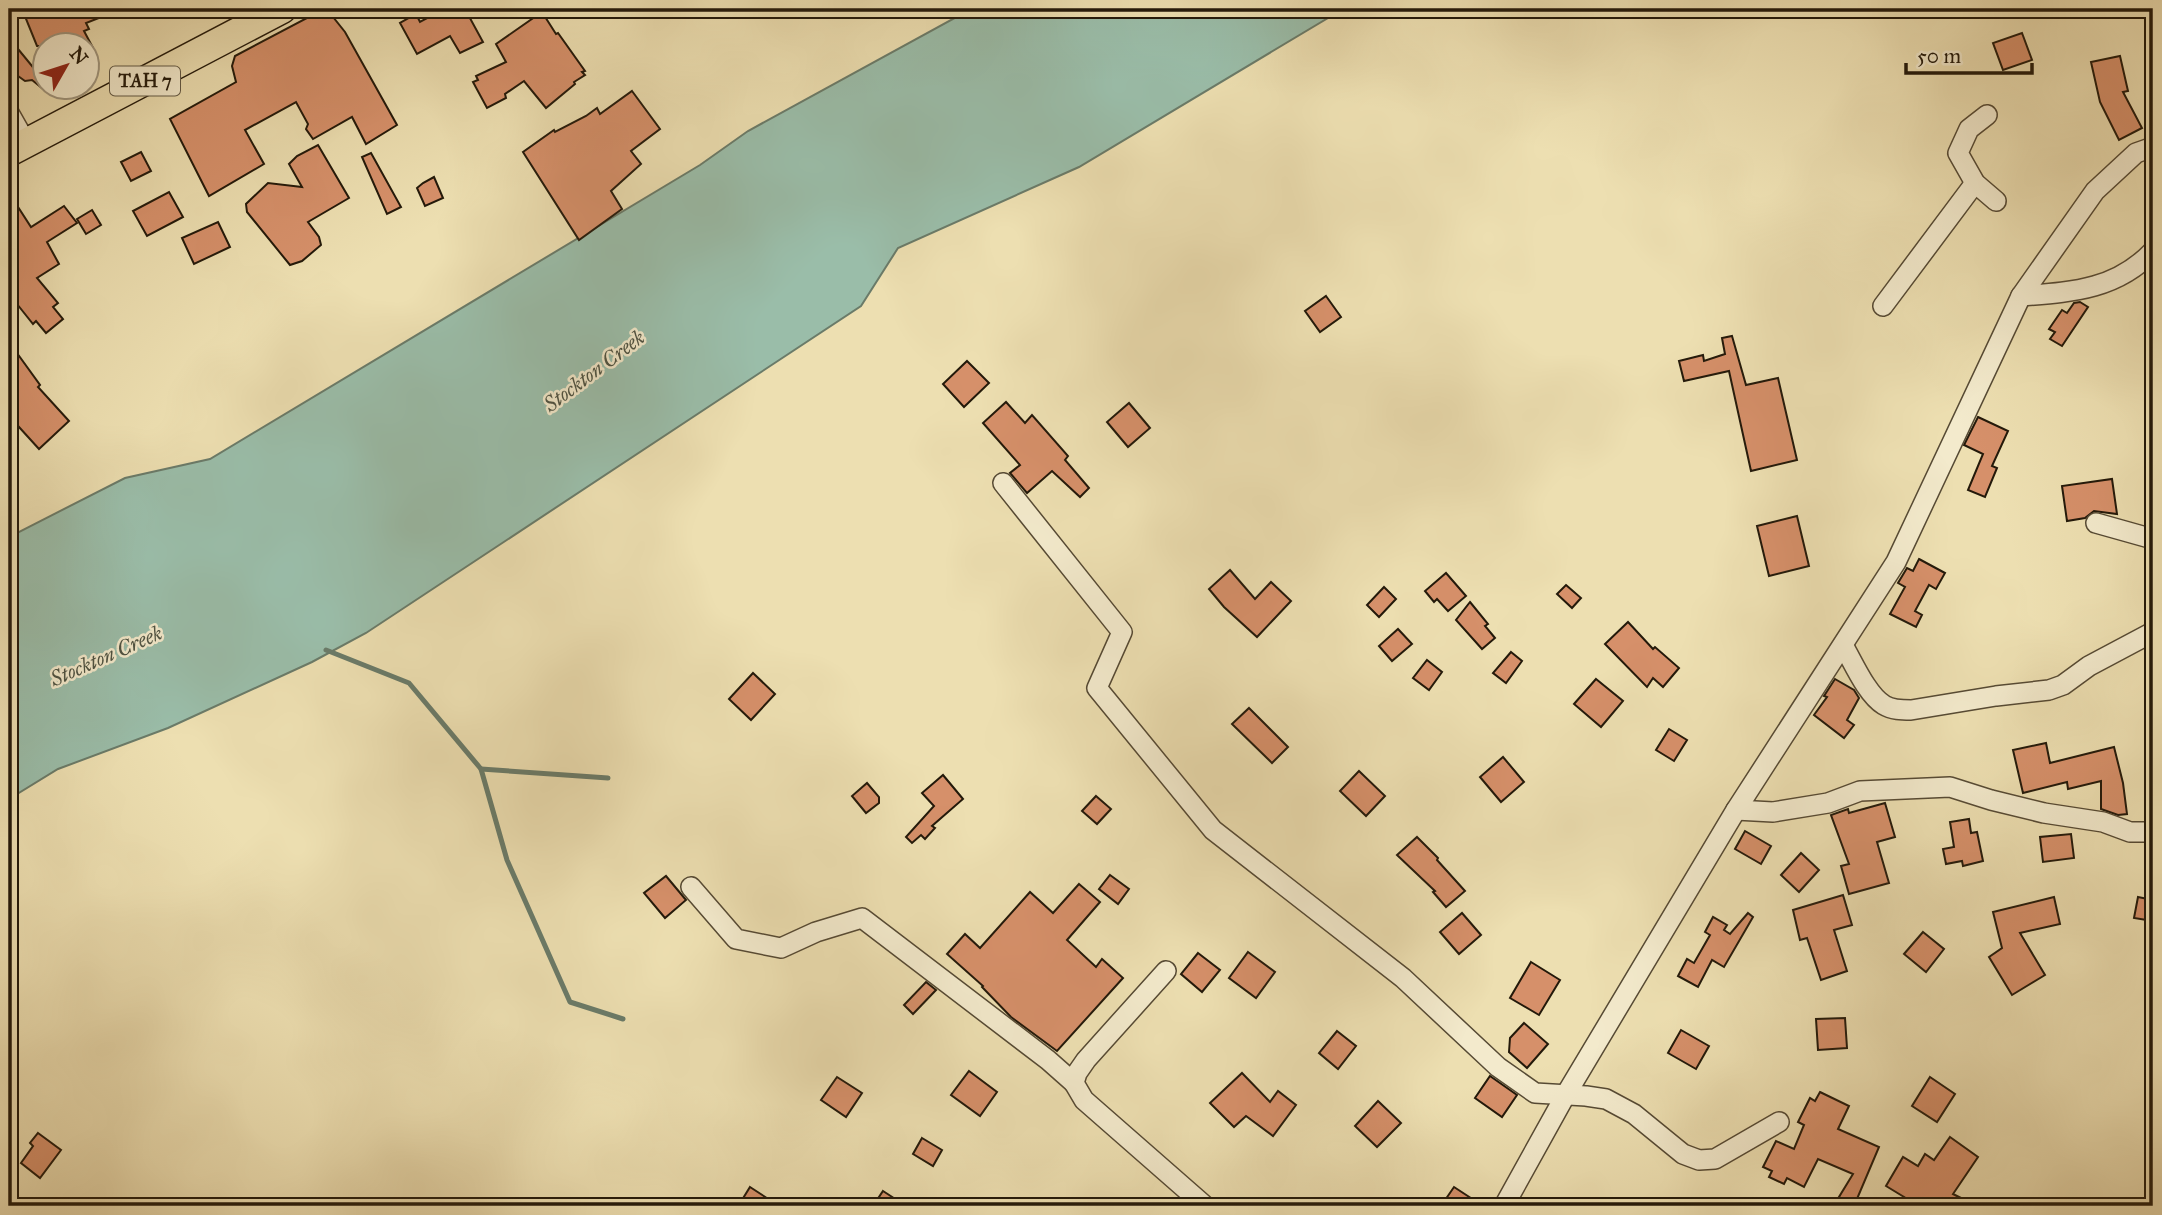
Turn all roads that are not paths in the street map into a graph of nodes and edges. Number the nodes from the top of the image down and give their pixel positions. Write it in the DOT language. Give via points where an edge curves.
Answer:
graph roads {
  1 [pos="282,9"];
  2 [pos="9,113"];
  3 [pos="1987,115"];
  4 [pos="2153,147"];
  5 [pos="18,148"];
  6 [pos="1975,183"];
  7 [pos="1996,201"];
  8 [pos="2153,251"];
  9 [pos="2021,296"];
  10 [pos="1883,306"];
  11 [pos="1003,482"];
  12 [pos="2096,523"];
  13 [pos="2153,538"];
  14 [pos="2153,632"];
  15 [pos="1843,645"];
  16 [pos="1736,810"];
  17 [pos="2153,832"];
  18 [pos="691,887"];
  19 [pos="1166,971"];
  20 [pos="1073,1083"];
  21 [pos="1565,1096"];
  22 [pos="1779,1122"];
  23 [pos="1205,1206"];
  24 [pos="1504,1206"];
  1 -- 5 [label="highway, TAH 7"];
  2 -- 5 [label="street"];
  3 -- 6 [label="street" via="1969,129 1958,153"];
  4 -- 9 [label="street" via="2136,153 2095,191"];
  6 -- 7 [label="street"];
  6 -- 10 [label="street"];
  8 -- 9 [label="street" via="2123,276 2100,285"];
  9 -- 15 [label="street" via="1896,562"];
  11 -- 21 [label="street" via="1122,632 1097,688 1213,830 1403,978 1498,1067 1535,1093"];
  12 -- 13 [label="street"];
  14 -- 15 [label="street" via="2049,690 1911,710 1883,704"];
  15 -- 16 [label="street"];
  16 -- 17 [label="street" via="1773,812 1828,803 1860,791 1950,787 2044,813 2103,822 2130,832"];
  16 -- 21 [label="street"];
  18 -- 20 [label="street" via="736,939 781,948 862,918"];
  19 -- 20 [label="street" via="1086,1060"];
  20 -- 23 [label="street" via="1084,1100"];
  21 -- 22 [label="street" via="1606,1099 1634,1114 1683,1154 1699,1160 1715,1158"];
  21 -- 24 [label="street"];
}
